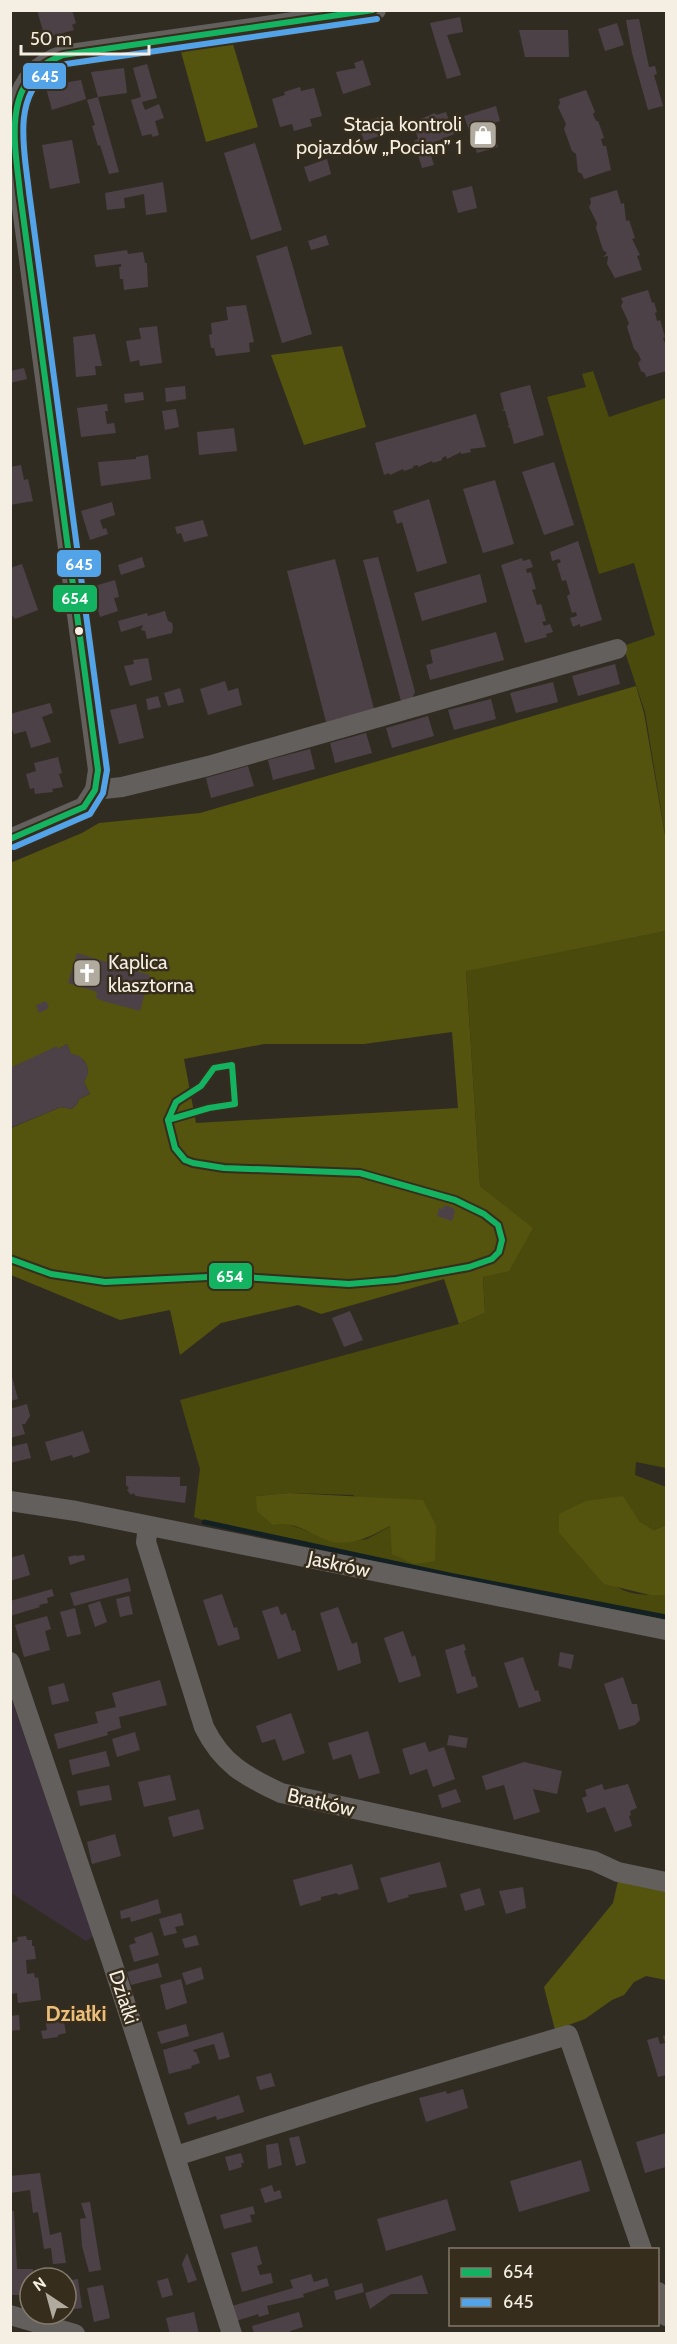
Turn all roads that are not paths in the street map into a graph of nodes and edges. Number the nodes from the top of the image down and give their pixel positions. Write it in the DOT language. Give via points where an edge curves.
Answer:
graph roads {
  1 [pos="376,10"];
  2 [pos="617,649"];
  3 [pos="95,790"];
  4 [pos="10,839"];
  5 [pos="10,1501"];
  6 [pos="148,1526"];
  7 [pos="666,1630"];
  8 [pos="10,1662"];
  9 [pos="666,1882"];
  10 [pos="176,2157"];
  11 [pos="641,2248"];
  12 [pos="659,2297"];
  13 [pos="10,2315"];
  14 [pos="666,2316"];
  15 [pos="75,2334"];
  16 [pos="232,2334"];
  1 -- 3 [label="street" via="63,55 41,66 16,96 12,113 20,193 98,770"];
  2 -- 3 [label="street" via="197,769"];
  3 -- 4 [label="street" via="84,807"];
  5 -- 6 [label="street, Jaskrów"];
  6 -- 7 [label="street, Jaskrów"];
  6 -- 9 [label="street, Bratków" via="146,1542 204,1727 229,1764 281,1794 594,1861 618,1872"];
  8 -- 10 [label="street, Działki"];
  10 -- 11 [label="street" via="568,2035"];
  10 -- 16 [label="street, Działki"];
  12 -- 14 [label="street"];
  13 -- 15 [label="street"];
}
